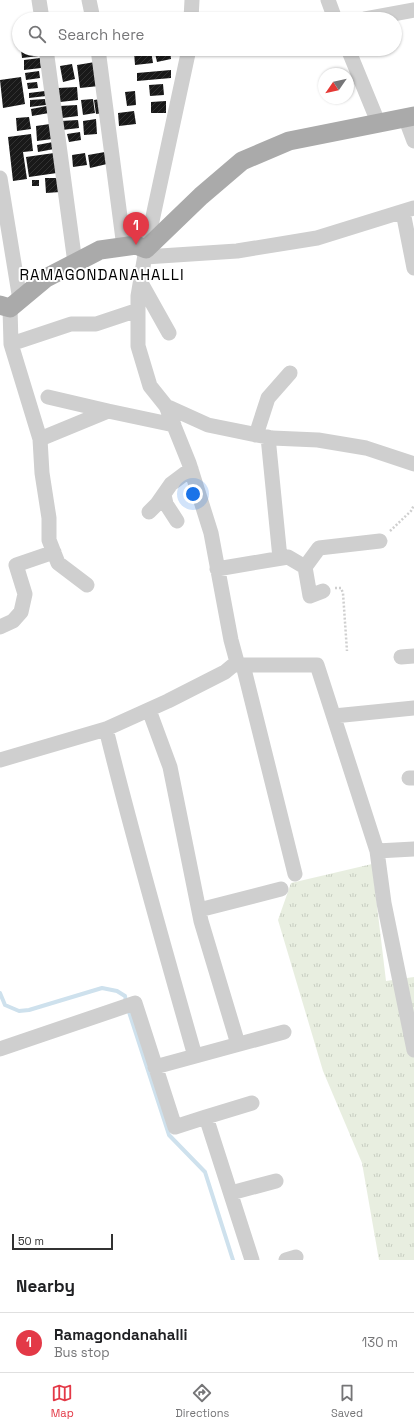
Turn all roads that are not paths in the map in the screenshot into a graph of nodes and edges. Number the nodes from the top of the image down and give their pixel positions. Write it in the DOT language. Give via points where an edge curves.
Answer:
graph roads {
  1 [pos="39,0"];
  2 [pos="90,0"];
  3 [pos="192,0"];
  4 [pos="328,0"];
  5 [pos="414,10"];
  6 [pos="41,12"];
  7 [pos="92,12"];
  8 [pos="191,12"];
  9 [pos="332,12"];
  10 [pos="402,12"];
  11 [pos="47,56"];
  12 [pos="99,56"];
  13 [pos="188,56"];
  14 [pos="351,56"];
  15 [pos="410,117"];
  16 [pos="378,122"];
  17 [pos="414,141"];
  18 [pos="0,178"];
  19 [pos="408,210"];
  20 [pos="5,236"];
  21 [pos="124,247"];
  22 [pos="146,253"];
  23 [pos="75,263"];
  24 [pos="414,268"];
  25 [pos="141,282"];
  26 [pos="8,309"];
  27 [pos="138,310"];
  28 [pos="169,333"];
  29 [pos="11,344"];
  30 [pos="290,373"];
  31 [pos="48,397"];
  32 [pos="166,406"];
  33 [pos="108,411"];
  34 [pos="174,425"];
  35 [pos="262,436"];
  36 [pos="40,439"];
  37 [pos="414,464"];
  38 [pos="191,469"];
  39 [pos="164,495"];
  40 [pos="149,512"];
  41 [pos="177,521"];
  42 [pos="380,541"];
  43 [pos="54,552"];
  44 [pos="280,558"];
  45 [pos="304,567"];
  46 [pos="218,569"];
  47 [pos="87,585"];
  48 [pos="322,591"];
  49 [pos="0,627"];
  50 [pos="239,665"];
  51 [pos="414,708"];
  52 [pos="149,710"];
  53 [pos="334,716"];
  54 [pos="106,729"];
  55 [pos="0,760"];
  56 [pos="414,848"];
  57 [pos="377,852"];
  58 [pos="295,874"];
  59 [pos="281,889"];
  60 [pos="199,910"];
  61 [pos="284,1032"];
  62 [pos="238,1044"];
  63 [pos="0,1049"];
  64 [pos="414,1050"];
  65 [pos="195,1056"];
  66 [pos="155,1067"];
  67 [pos="252,1102"];
  68 [pos="206,1117"];
  69 [pos="276,1181"];
  70 [pos="231,1193"];
  71 [pos="252,1260"];
  1 -- 6 [label="street"];
  2 -- 7 [label="street"];
  3 -- 8 [label="street"];
  4 -- 9 [label="street"];
  5 -- 10 [label="street"];
  11 -- 23 [label="street"];
  12 -- 21 [label="street"];
  13 -- 22 [label="street"];
  14 -- 16 [label="street"];
  15 -- 16 [label="main road"];
  15 -- 17 [label="street"];
  16 -- 22 [label="main road" via="289,141 242,161 201,196"];
  18 -- 20 [label="street"];
  19 -- 22 [label="street" via="316,238 237,251"];
  19 -- 24 [label="street"];
  20 -- 26 [label="street"];
  21 -- 22 [label="main road" via="136,245"];
  21 -- 23 [label="main road" via="100,250"];
  22 -- 25 [label="street"];
  23 -- 26 [label="main road" via="46,278"];
  25 -- 27 [label="street"];
  25 -- 28 [label="street"];
  26 -- 29 [label="street"];
  27 -- 29 [label="street" via="96,324 71,324"];
  27 -- 32 [label="street" via="140,353 150,386"];
  29 -- 36 [label="street"];
  30 -- 35 [label="street" via="268,398"];
  31 -- 33 [label="street"];
  32 -- 34 [label="street"];
  32 -- 35 [label="street" via="208,425"];
  33 -- 34 [label="street"];
  33 -- 36 [label="street"];
  34 -- 38 [label="street"];
  35 -- 37 [label="street" via="318,440 366,448"];
  35 -- 44 [label="street"];
  36 -- 43 [label="street" via="49,540"];
  38 -- 39 [label="street" via="171,484"];
  38 -- 46 [label="street" via="211,533"];
  39 -- 40 [label="street"];
  39 -- 41 [label="street" via="166,504"];
  42 -- 45 [label="street" via="320,548"];
  43 -- 47 [label="street" via="58,563"];
  43 -- 49 [label="street" via="16,565 25,594 21,612 13,621"];
  44 -- 45 [label="street" via="288,557"];
  44 -- 46 [label="street"];
  45 -- 48 [label="street" via="310,596"];
  46 -- 50 [label="street" via="231,640"];
  50 -- 52 [label="street"];
  50 -- 53 [label="street" via="317,664"];
  50 -- 58 [label="street"];
  51 -- 53 [label="street"];
  52 -- 54 [label="street"];
  52 -- 60 [label="street" via="170,767"];
  53 -- 57 [label="street"];
  54 -- 55 [label="street"];
  54 -- 65 [label="street"];
  56 -- 57 [label="street"];
  57 -- 64 [label="street" via="384,903"];
  59 -- 60 [label="street"];
  60 -- 62 [label="street"];
  61 -- 62 [label="street"];
  62 -- 65 [label="street"];
  63 -- 66 [label="street" via="135,1003"];
  65 -- 66 [label="street"];
  66 -- 68 [label="street" via="175,1127"];
  67 -- 68 [label="street"];
  68 -- 70 [label="street"];
  69 -- 70 [label="street"];
  70 -- 71 [label="street"];
}
